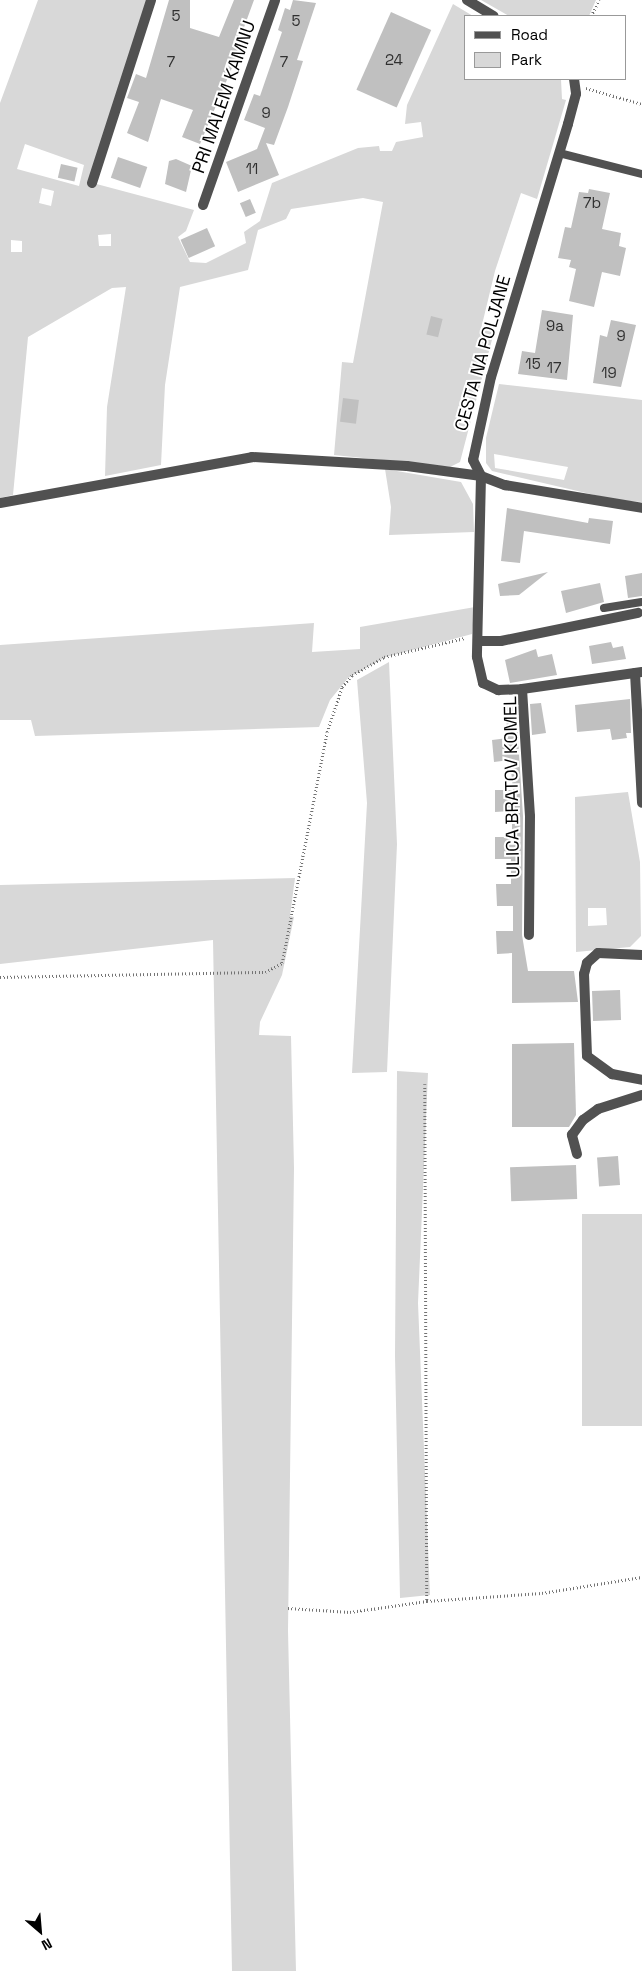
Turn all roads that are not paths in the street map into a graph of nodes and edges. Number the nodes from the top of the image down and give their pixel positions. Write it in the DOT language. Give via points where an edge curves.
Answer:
graph roads {
  1 [pos="151,0"];
  2 [pos="275,0"];
  3 [pos="467,0"];
  4 [pos="492,15"];
  5 [pos="574,82"];
  6 [pos="559,153"];
  7 [pos="642,174"];
  8 [pos="92,183"];
  9 [pos="203,205"];
  10 [pos="481,476"];
  11 [pos="0,503"];
  12 [pos="642,508"];
  13 [pos="642,602"];
  14 [pos="604,608"];
  15 [pos="638,613"];
  16 [pos="478,638"];
  17 [pos="639,672"];
  18 [pos="522,689"];
  19 [pos="642,803"];
  20 [pos="529,935"];
  21 [pos="642,955"];
  22 [pos="642,1080"];
  23 [pos="642,1096"];
  24 [pos="577,1154"];
  1 -- 8 [label="street"];
  2 -- 9 [label="street, PRI MALEM KAMNU"];
  3 -- 4 [label="street"];
  5 -- 6 [label="street, CESTA NA POLJANE"];
  6 -- 7 [label="lane"];
  6 -- 10 [label="street, CESTA NA POLJANE" via="474,447 474,466"];
  10 -- 11 [label="street" via="387,464 252,458"];
  10 -- 12 [label="street" via="506,485"];
  10 -- 16 [label="street" via="477,497"];
  13 -- 14 [label="lane"];
  15 -- 16 [label="street" via="501,641"];
  16 -- 18 [label="street" via="478,673 483,683 498,690"];
  17 -- 18 [label="street, ULICA BRATOV KOMEL"];
  17 -- 19 [label="street, ULICA BRATOV KOMEL"];
  18 -- 20 [label="street, ULICA BRATOV KOMEL" via="530,816"];
  21 -- 22 [label="street" via="598,953 587,963 584,974 587,1056 612,1074"];
  23 -- 24 [label="street" via="598,1109 583,1120 572,1135"];
}
